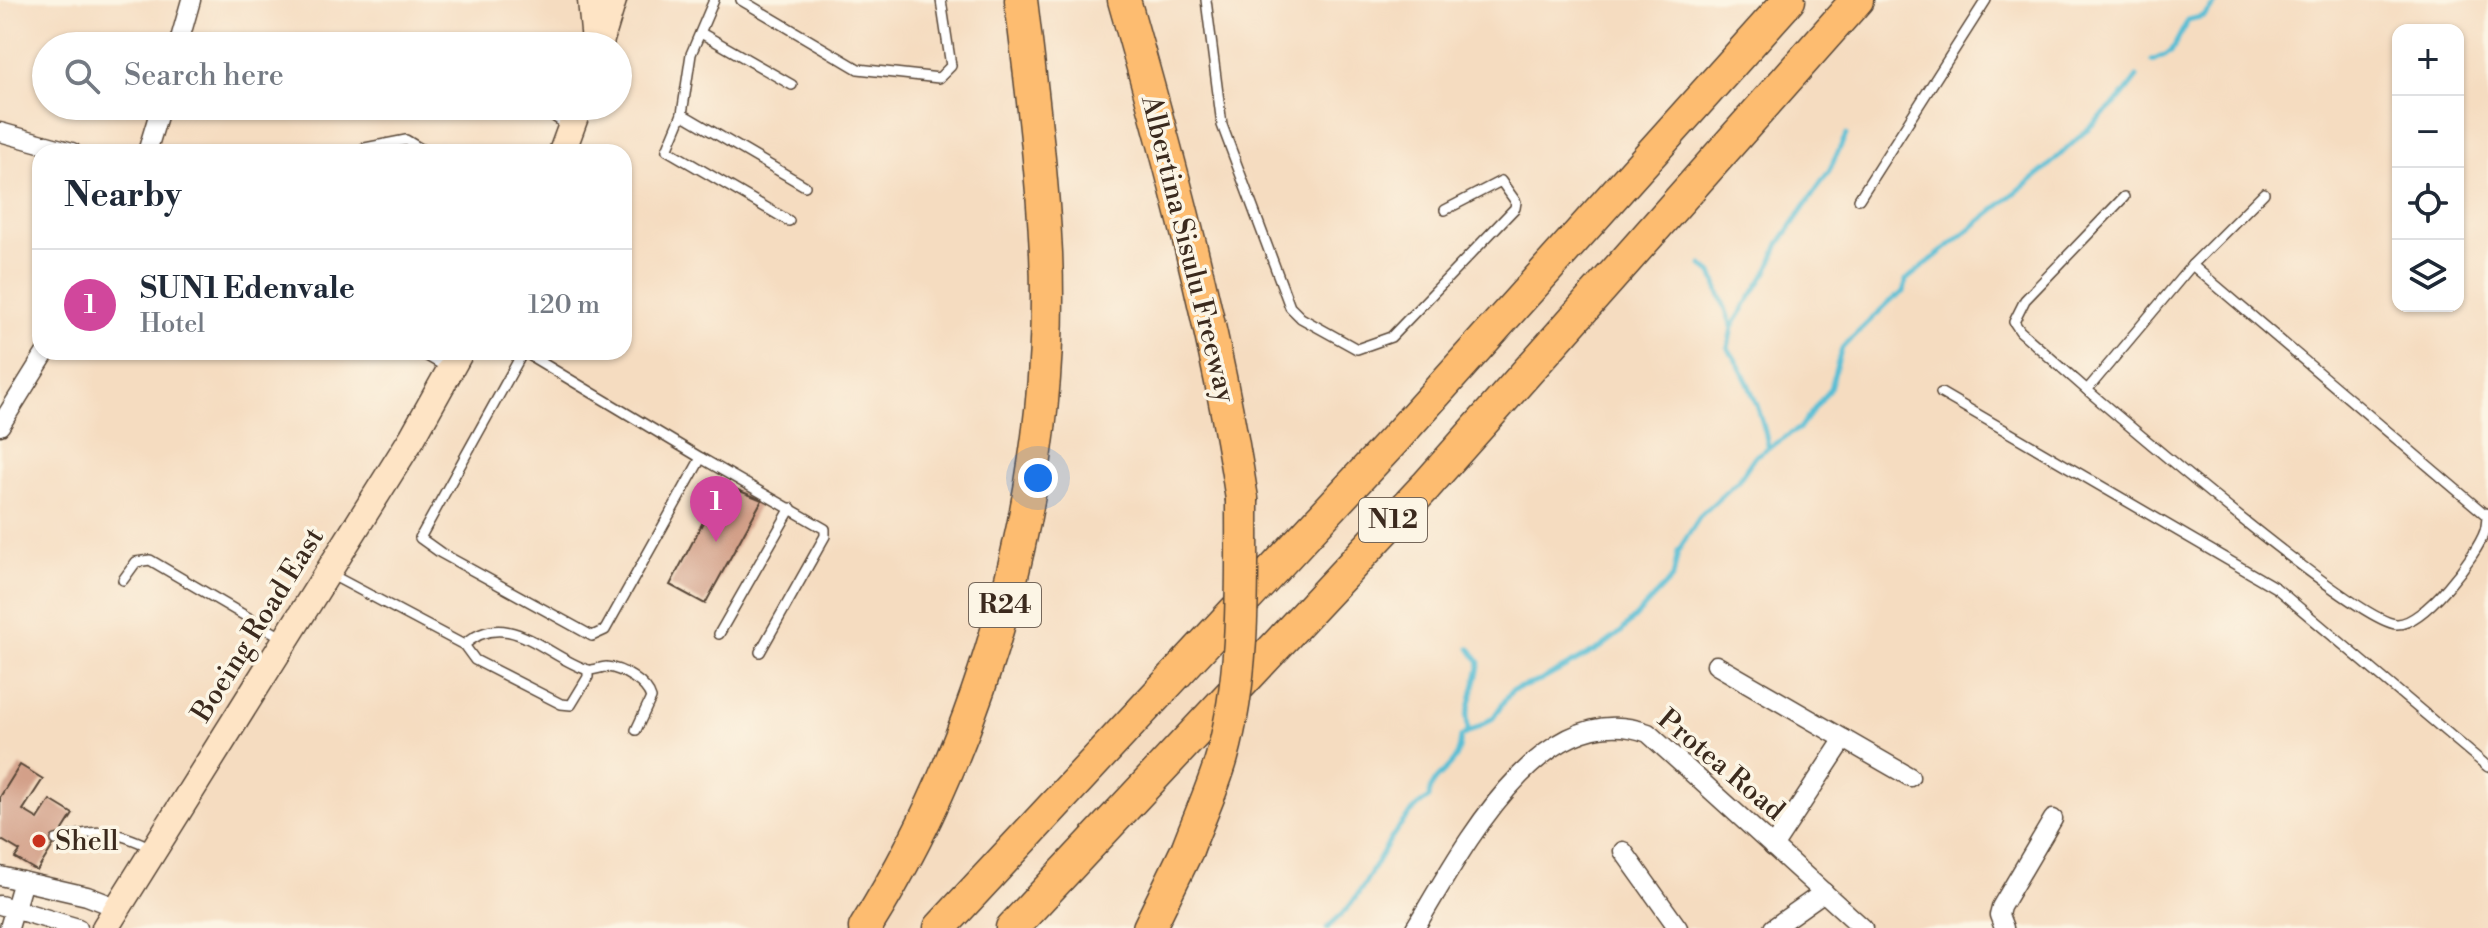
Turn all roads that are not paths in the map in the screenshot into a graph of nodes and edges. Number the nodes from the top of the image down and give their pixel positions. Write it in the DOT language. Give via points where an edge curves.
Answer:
graph roads {
  1 [pos="191,0"];
  2 [pos="591,0"];
  3 [pos="613,0"];
  4 [pos="714,0"];
  5 [pos="741,0"];
  6 [pos="941,0"];
  7 [pos="1021,0"];
  8 [pos="1124,0"];
  9 [pos="1206,0"];
  10 [pos="1789,0"];
  11 [pos="1857,0"];
  12 [pos="1986,0"];
  13 [pos="182,32"];
  14 [pos="595,32"];
  15 [pos="602,32"];
  16 [pos="701,33"];
  17 [pos="792,85"];
  18 [pos="682,114"];
  19 [pos="157,120"];
  20 [pos="0,132"];
  21 [pos="43,144"];
  22 [pos="149,144"];
  23 [pos="386,144"];
  24 [pos="413,144"];
  25 [pos="805,186"];
  26 [pos="2264,193"];
  27 [pos="2124,197"];
  28 [pos="1859,199"];
  29 [pos="1445,210"];
  30 [pos="789,221"];
  31 [pos="2192,265"];
  32 [pos="41,360"];
  33 [pos="519,360"];
  34 [pos="537,360"];
  35 [pos="455,361"];
  36 [pos="2087,390"];
  37 [pos="1941,393"];
  38 [pos="0,426"];
  39 [pos="701,458"];
  40 [pos="791,508"];
  41 [pos="2487,514"];
  42 [pos="328,573"];
  43 [pos="123,580"];
  44 [pos="719,634"];
  45 [pos="286,640"];
  46 [pos="464,645"];
  47 [pos="760,652"];
  48 [pos="1716,665"];
  49 [pos="588,670"];
  50 [pos="636,730"];
  51 [pos="1844,739"];
  52 [pos="2488,767"];
  53 [pos="1910,777"];
  54 [pos="2053,819"];
  55 [pos="56,840"];
  56 [pos="1773,847"];
  57 [pos="155,849"];
  58 [pos="1623,851"];
  59 [pos="0,876"];
  60 [pos="24,877"];
  61 [pos="1824,892"];
  62 [pos="8,907"];
  63 [pos="112,918"];
  64 [pos="9,928"];
  65 [pos="78,928"];
  66 [pos="865,928"];
  67 [pos="940,928"];
  68 [pos="1012,928"];
  69 [pos="1149,928"];
  70 [pos="1415,928"];
  71 [pos="1678,928"];
  72 [pos="1773,928"];
  73 [pos="1863,928"];
  74 [pos="2004,928"];
  1 -- 13 [label="street"];
  2 -- 14 [label="main road"];
  3 -- 15 [label="main road"];
  4 -- 16 [label="lane"];
  5 -- 6 [label="lane" via="858,69 939,78 951,66"];
  7 -- 66 [label="highway, R24" via="1046,254 1044,376 1016,562 991,654 936,797"];
  8 -- 69 [label="highway, Albertina Sisulu Freeway, bridge" via="1175,181 1226,394 1242,499 1242,613 1222,758 1187,850"];
  9 -- 29 [label="lane" via="1222,125 1285,295 1301,318 1357,349 1391,337 1516,202 1501,181"];
  10 -- 67 [label="highway, N12" via="1393,441"];
  11 -- 68 [label="highway, N12" via="1436,474"];
  12 -- 28 [label="lane"];
  16 -- 17 [label="lane"];
  16 -- 18 [label="lane" via="691,54"];
  18 -- 25 [label="lane"];
  18 -- 30 [label="lane" via="668,145 670,154"];
  19 -- 22 [label="street"];
  20 -- 21 [label="street"];
  23 -- 24 [label="lane"];
  26 -- 31 [label="lane"];
  27 -- 36 [label="lane" via="2025,300 2014,322"];
  31 -- 36 [label="lane"];
  31 -- 41 [label="lane"];
  32 -- 38 [label="street"];
  33 -- 39 [label="lane" via="420,538 592,636 605,630"];
  34 -- 39 [label="lane"];
  35 -- 42 [label="main road, Boeing Road East"];
  36 -- 41 [label="lane" via="2342,596 2396,624 2411,621 2436,603 2485,531"];
  37 -- 52 [label="lane" via="2276,588"];
  39 -- 40 [label="lane"];
  40 -- 44 [label="lane"];
  40 -- 47 [label="lane" via="819,524 825,536"];
  42 -- 45 [label="main road, Boeing Road East"];
  42 -- 46 [label="lane"];
  43 -- 45 [label="lane" via="136,562 150,560"];
  45 -- 57 [label="main road, Boeing Road East"];
  46 -- 49 [label="lane" via="476,634 497,630 526,637"];
  46 -- 49 [label="lane" via="475,660 561,704 571,705 576,699"];
  48 -- 51 [label="street"];
  49 -- 50 [label="lane" via="614,669 644,685 651,698"];
  51 -- 53 [label="street"];
  51 -- 56 [label="street"];
  54 -- 74 [label="street" via="2001,907"];
  55 -- 57 [label="lane" via="113,831"];
  56 -- 61 [label="street, Protea Road"];
  56 -- 70 [label="street, Protea Road" via="1648,733 1630,726 1588,729 1547,750 1483,817"];
  57 -- 63 [label="main road, Boeing Road East"];
  58 -- 71 [label="street"];
  59 -- 60 [label="street"];
  60 -- 62 [label="street"];
  60 -- 63 [label="street"];
  61 -- 72 [label="street"];
  61 -- 73 [label="street, Protea Road"];
  62 -- 64 [label="street"];
  62 -- 65 [label="street"];
}
